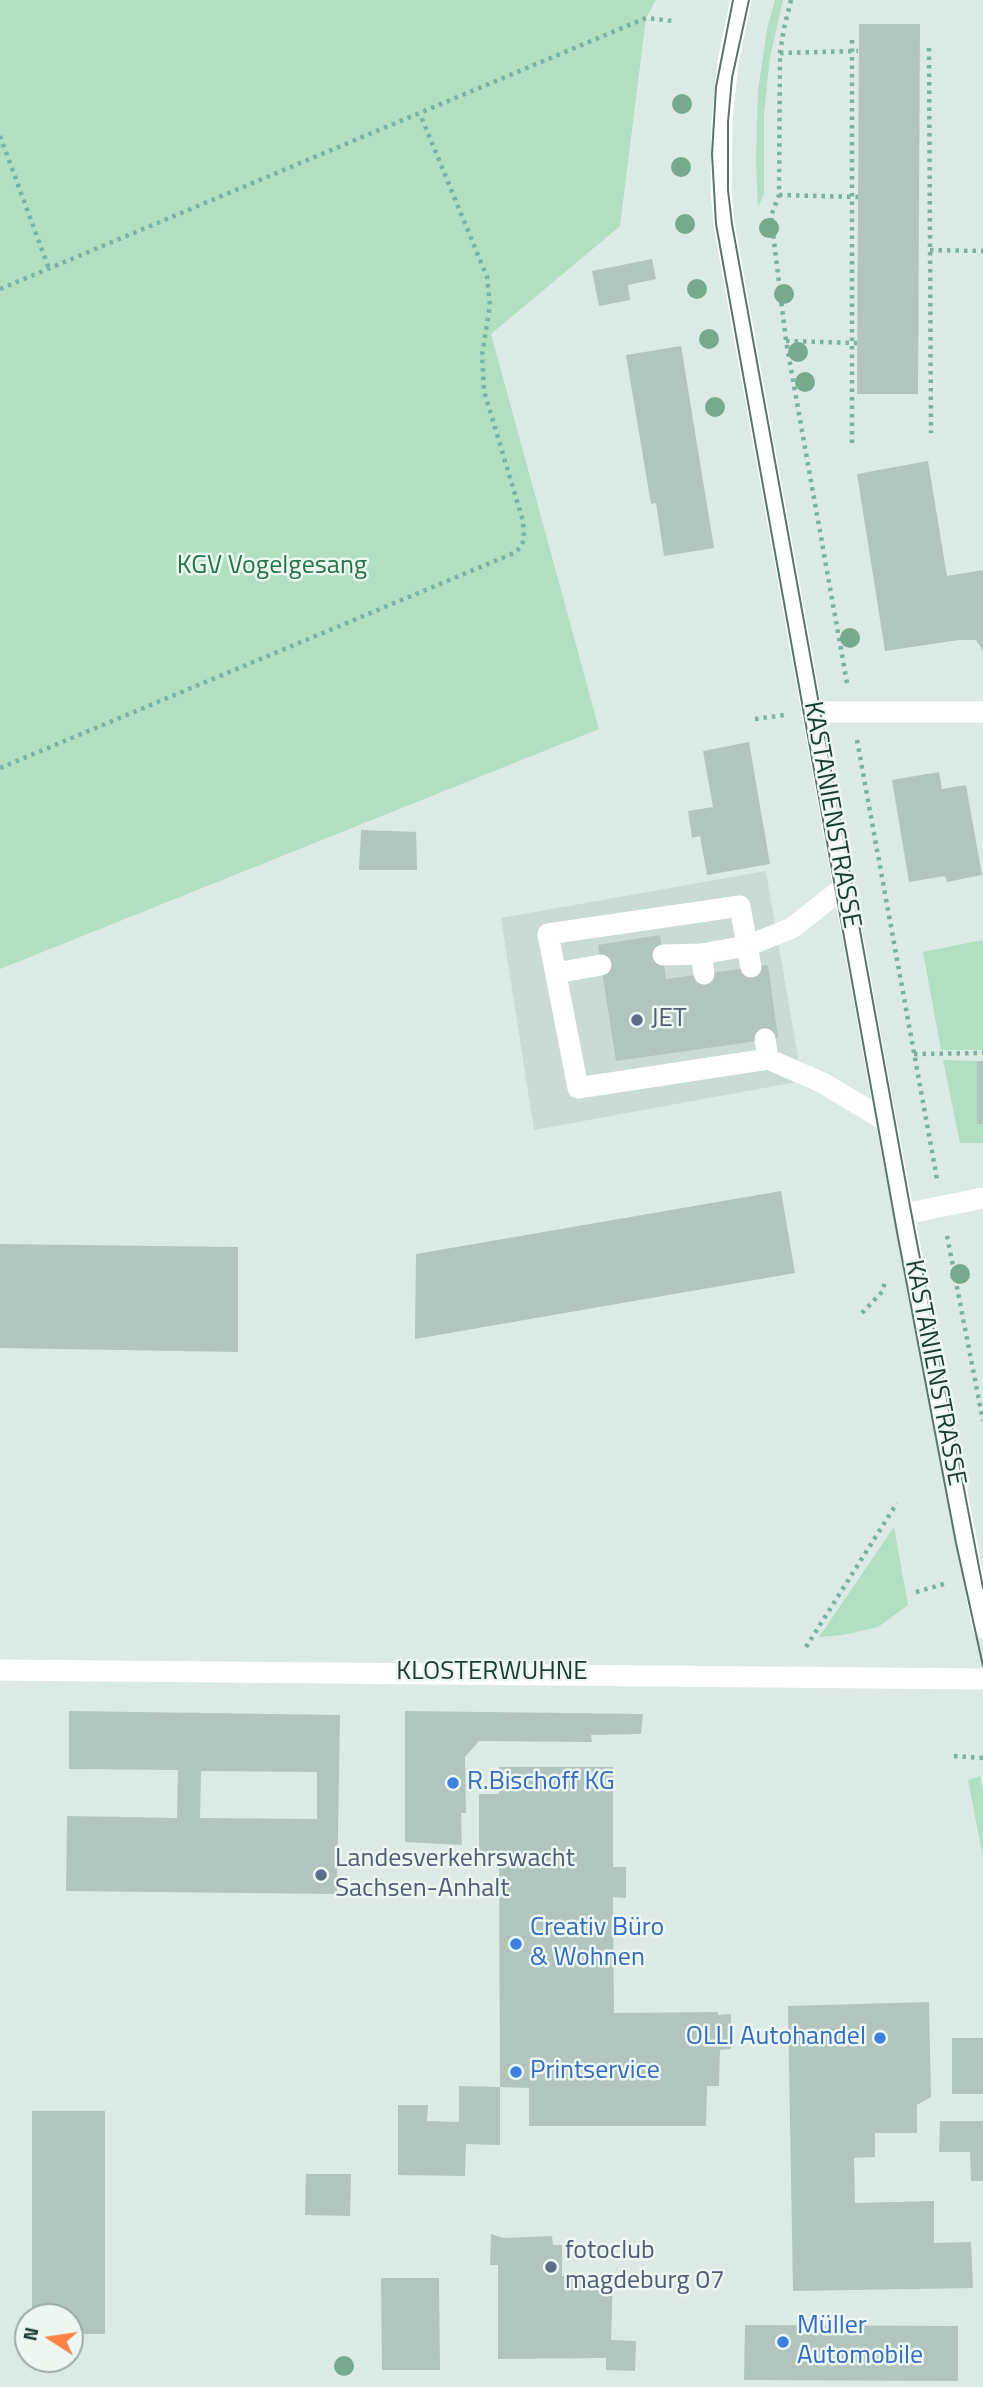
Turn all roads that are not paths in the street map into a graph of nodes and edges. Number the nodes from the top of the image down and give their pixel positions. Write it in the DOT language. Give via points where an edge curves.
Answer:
graph roads {
  1 [pos="741,0"];
  2 [pos="812,712"];
  3 [pos="983,712"];
  4 [pos="844,887"];
  5 [pos="663,955"];
  6 [pos="749,956"];
  7 [pos="601,965"];
  8 [pos="556,973"];
  9 [pos="886,1121"];
  10 [pos="983,1198"];
  11 [pos="904,1214"];
  12 [pos="983,1628"];
  13 [pos="0,1670"];
  14 [pos="983,1679"];
  1 -- 2 [label="main road, KASTANIENSTRASSE" via="722,122 724,224"];
  2 -- 3 [label="main road"];
  2 -- 4 [label="main road, KASTANIENSTRASSE"];
  4 -- 6 [label="main road"];
  4 -- 9 [label="main road, KASTANIENSTRASSE"];
  5 -- 6 [label="main road" via="702,964"];
  6 -- 8 [label="main road" via="740,906 548,934"];
  7 -- 8 [label="main road"];
  8 -- 9 [label="main road" via="578,1088 766,1049"];
  9 -- 11 [label="main road, KASTANIENSTRASSE"];
  10 -- 11 [label="main road"];
  11 -- 12 [label="main road, KASTANIENSTRASSE"];
  13 -- 14 [label="main road, KLOSTERWUHNE"];
}
